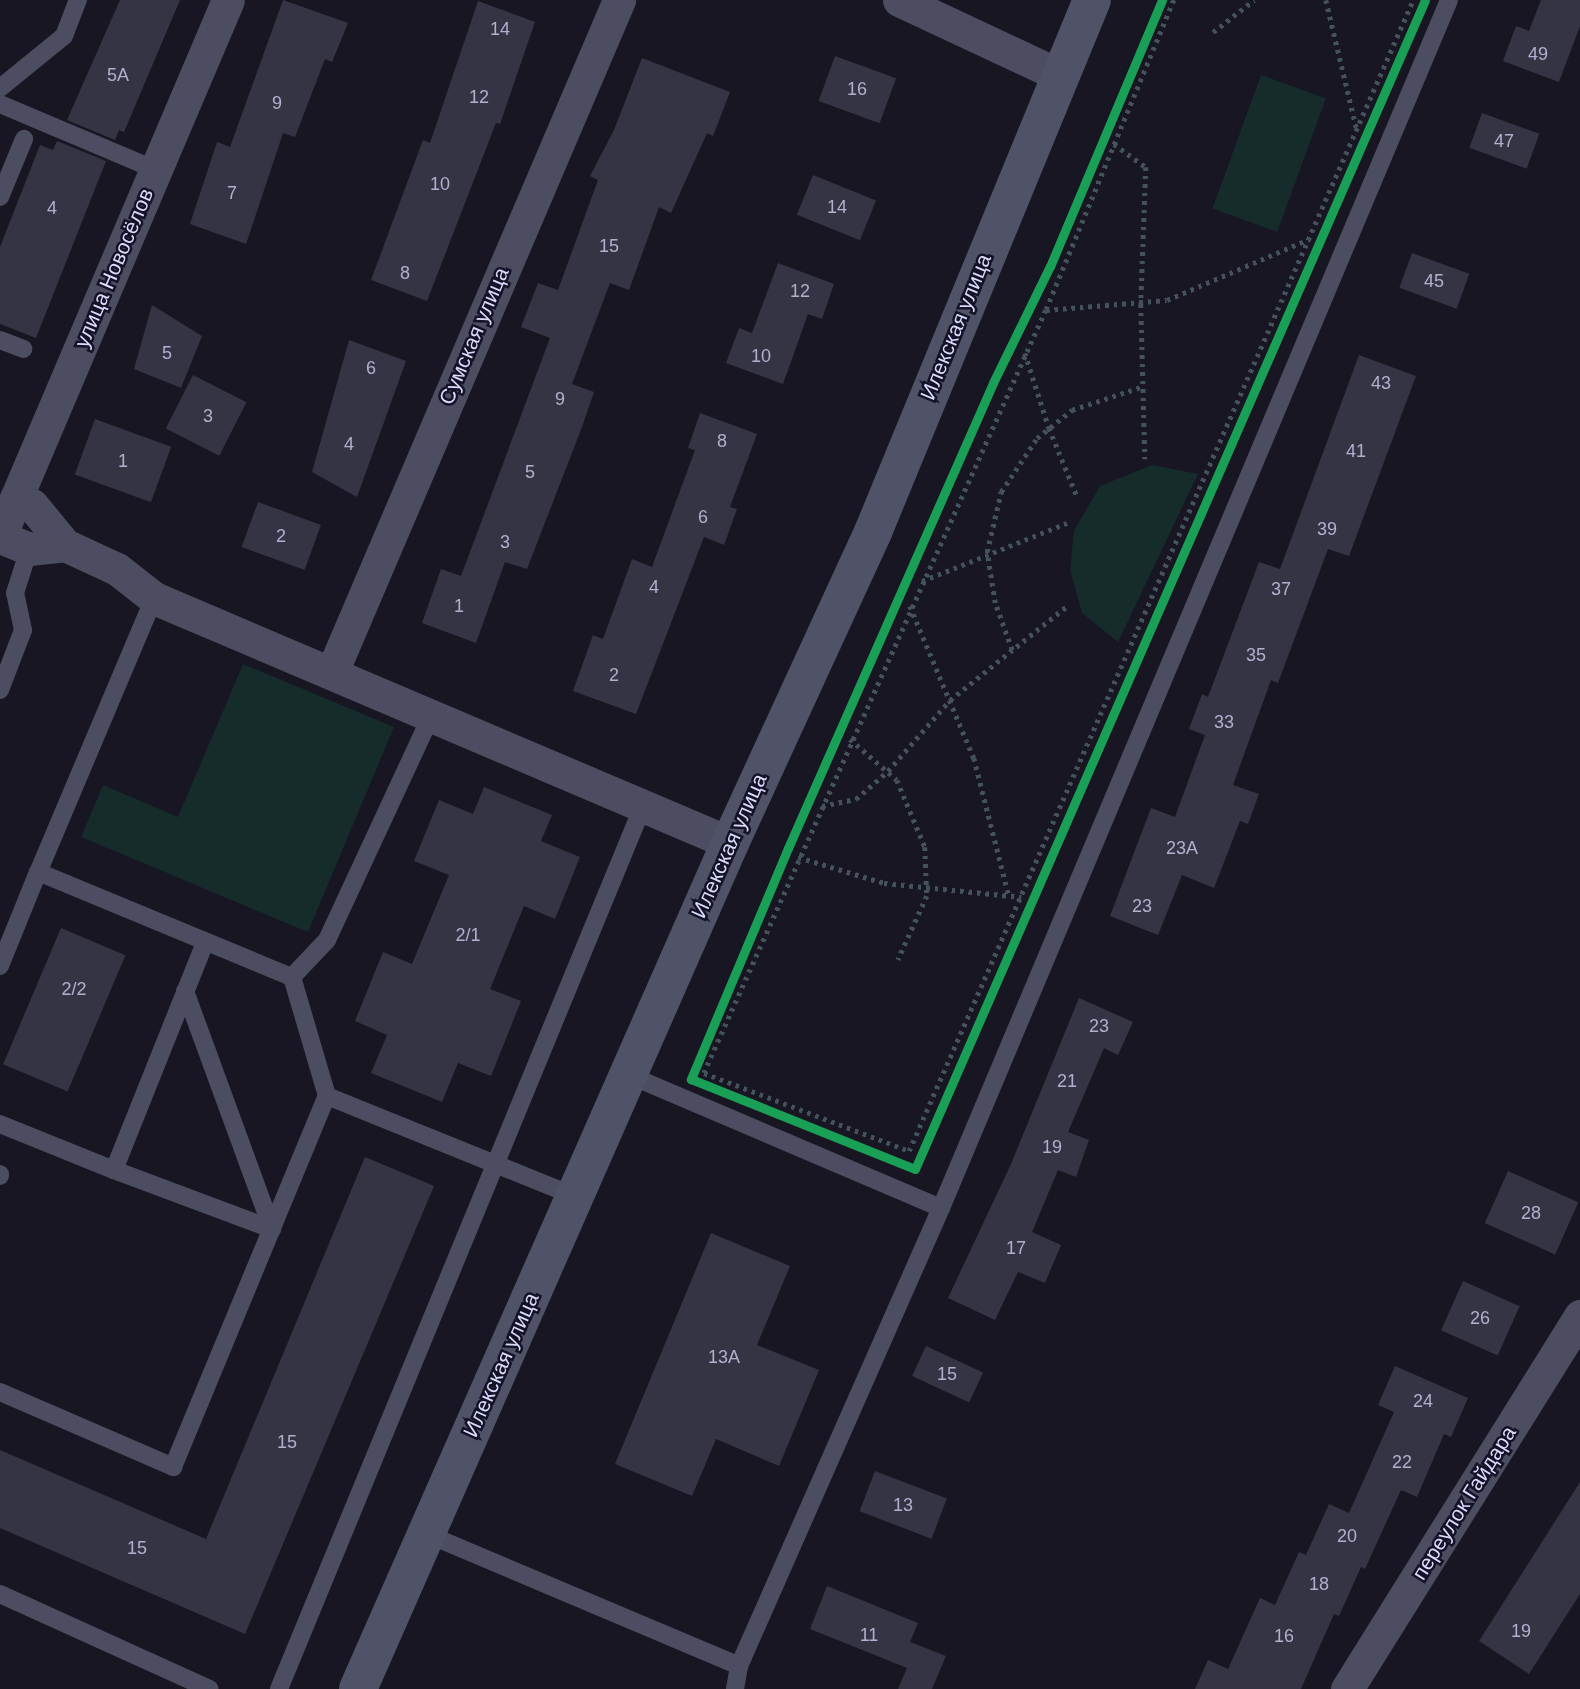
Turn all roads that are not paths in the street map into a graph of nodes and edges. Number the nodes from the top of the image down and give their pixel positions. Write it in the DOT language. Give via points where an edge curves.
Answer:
graph roads {
  1 [pos="78,0"];
  2 [pos="228,0"];
  3 [pos="619,0"];
  4 [pos="899,0"];
  5 [pos="1092,0"];
  6 [pos="1449,0"];
  7 [pos="1059,75"];
  8 [pos="0,88"];
  9 [pos="0,104"];
  10 [pos="24,139"];
  11 [pos="156,170"];
  12 [pos="0,197"];
  13 [pos="0,340"];
  14 [pos="23,349"];
  15 [pos="16,498"];
  16 [pos="10,540"];
  17 [pos="65,545"];
  18 [pos="154,598"];
  19 [pos="332,672"];
  20 [pos="1,685"];
  21 [pos="431,716"];
  22 [pos="643,806"];
  23 [pos="730,843"];
  24 [pos="38,872"];
  25 [pos="205,942"];
  26 [pos="0,967"];
  27 [pos="292,977"];
  28 [pos="185,991"];
  29 [pos="629,1075"];
  30 [pos="327,1096"];
  31 [pos="0,1124"];
  32 [pos="493,1165"];
  33 [pos="114,1170"];
  34 [pos="575,1196"];
  35 [pos="941,1208"];
  36 [pos="272,1229"];
  37 [pos="1580,1316"];
  38 [pos="0,1392"];
  39 [pos="427,1534"];
  40 [pos="0,1594"];
  41 [pos="739,1666"];
  42 [pos="209,1689"];
  43 [pos="279,1689"];
  44 [pos="358,1689"];
  45 [pos="735,1689"];
  46 [pos="1347,1689"];
  1 -- 8 [label="lane" via="64,36"];
  2 -- 11 [label="street, улица Новосёлов"];
  3 -- 19 [label="street, Сумская улица"];
  4 -- 7 [label="street"];
  5 -- 7 [label="street, Илекская улица"];
  6 -- 35 [label="lane"];
  7 -- 23 [label="street, Илекская улица" via="873,532"];
  9 -- 11 [label="lane"];
  10 -- 12 [label="lane"];
  11 -- 15 [label="street, улица Новосёлов"];
  13 -- 14 [label="lane"];
  15 -- 16 [label="street, улица Новосёлов"];
  15 -- 17 [label="street" via="32,505"];
  16 -- 17 [label="street"];
  16 -- 20 [label="lane" via="23,630"];
  17 -- 18 [label="street" via="117,569"];
  18 -- 19 [label="street"];
  18 -- 24 [label="lane"];
  19 -- 21 [label="street"];
  21 -- 22 [label="street"];
  21 -- 27 [label="lane" via="327,940"];
  22 -- 23 [label="street"];
  22 -- 32 [label="lane"];
  23 -- 29 [label="street, Илекская улица"];
  24 -- 25 [label="lane"];
  24 -- 26 [label="lane"];
  25 -- 27 [label="lane"];
  25 -- 28 [label="lane"];
  27 -- 30 [label="lane"];
  28 -- 33 [label="lane"];
  28 -- 36 [label="lane"];
  29 -- 34 [label="street, Илекская улица"];
  29 -- 35 [label="lane"];
  30 -- 32 [label="lane"];
  30 -- 36 [label="lane"];
  31 -- 33 [label="lane"];
  32 -- 34 [label="lane"];
  32 -- 43 [label="lane"];
  33 -- 36 [label="lane"];
  34 -- 39 [label="street, Илекская улица"];
  35 -- 41 [label="lane"];
  36 -- 38 [label="lane" via="173,1467"];
  37 -- 46 [label="street, переулок Гайдара"];
  39 -- 41 [label="lane"];
  39 -- 44 [label="street, Илекская улица"];
  40 -- 42 [label="lane"];
  41 -- 45 [label="lane"];
}
